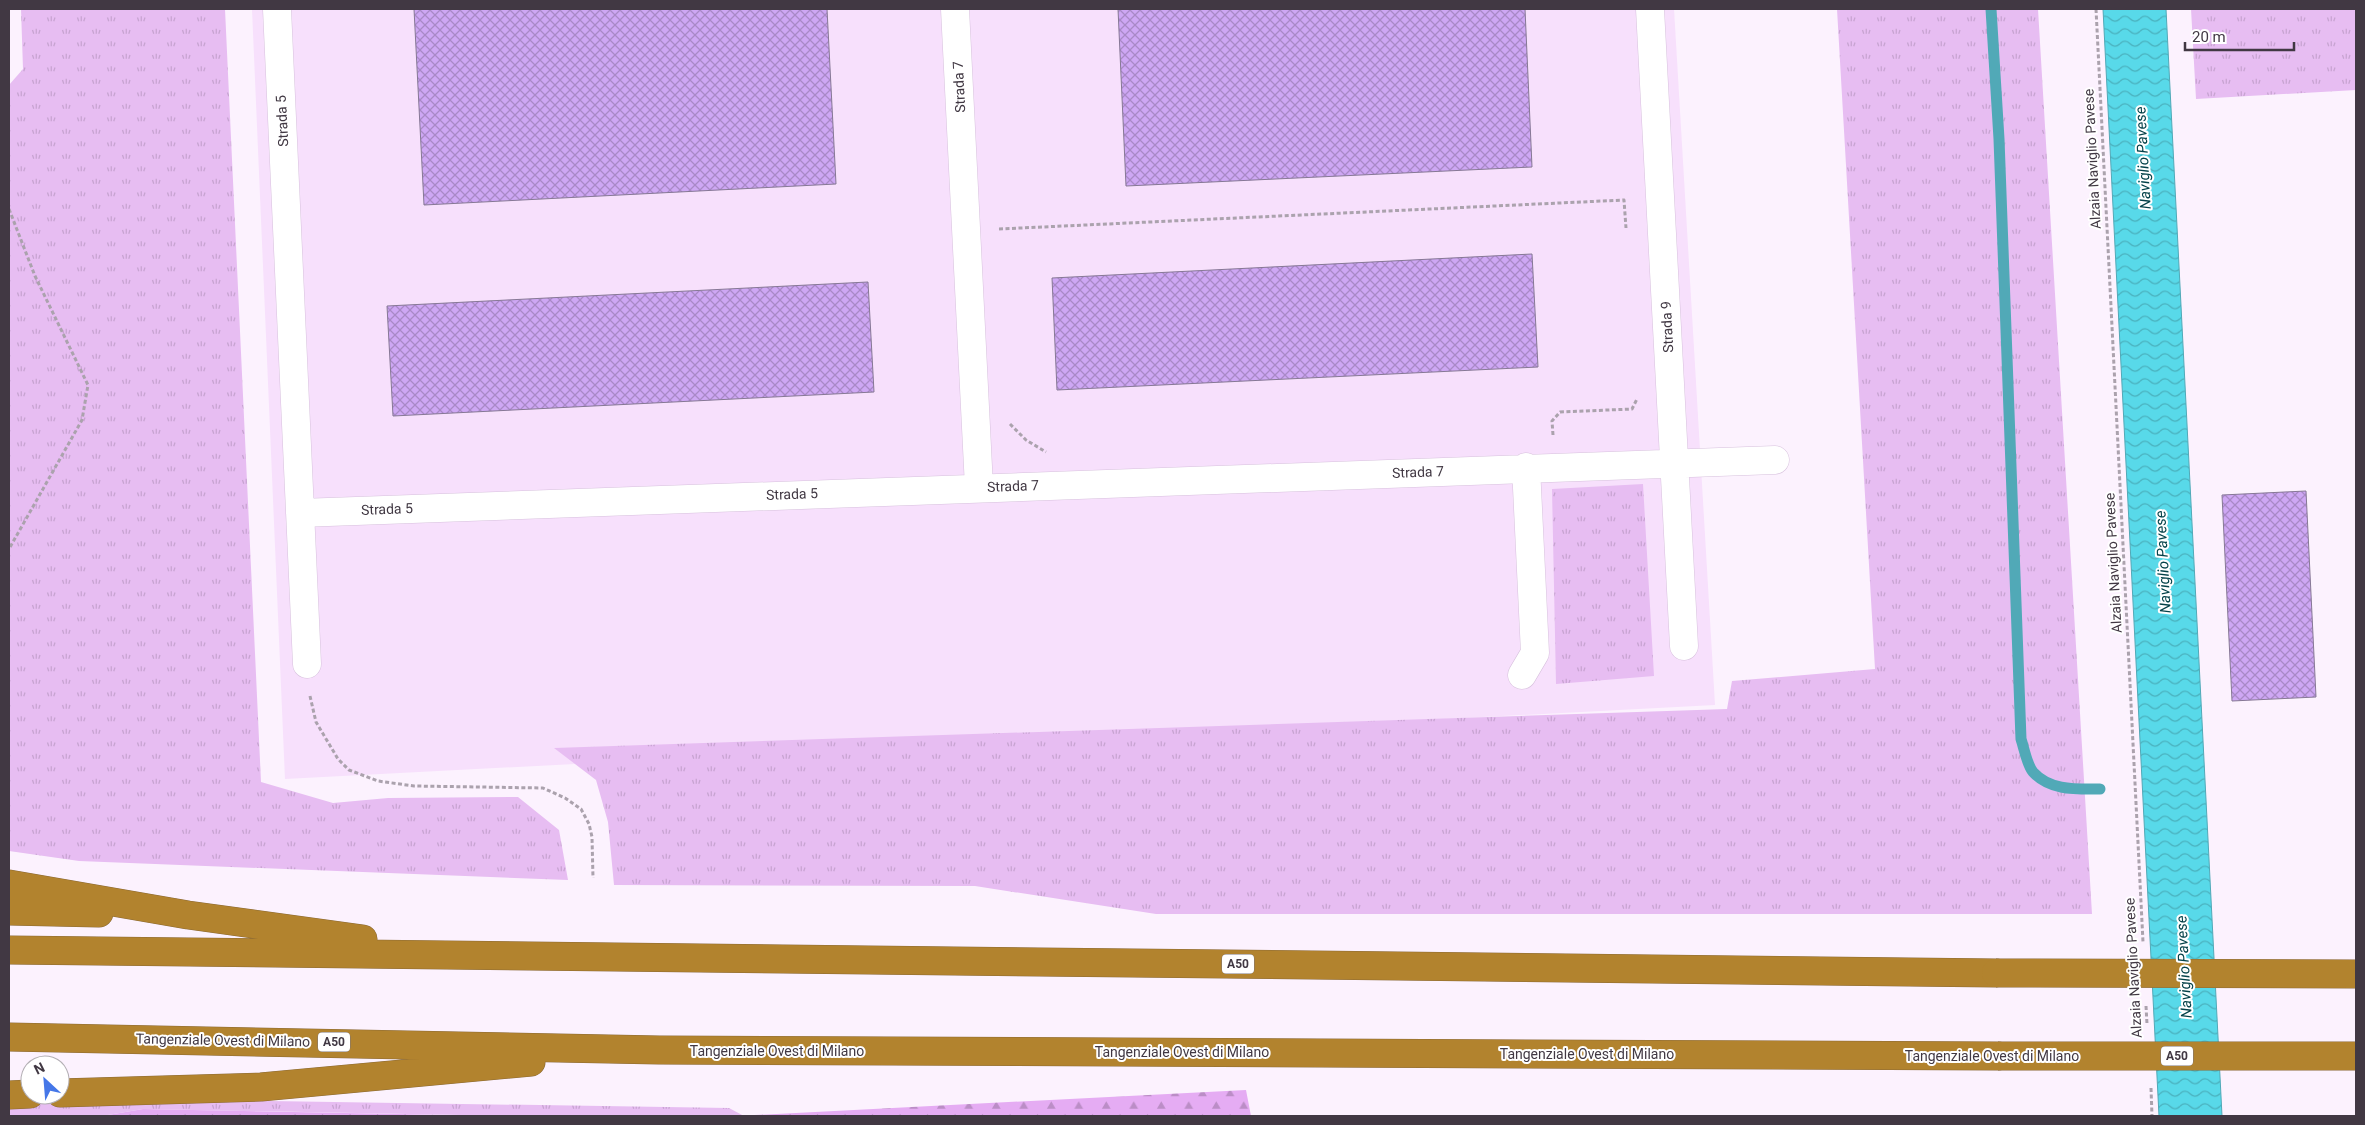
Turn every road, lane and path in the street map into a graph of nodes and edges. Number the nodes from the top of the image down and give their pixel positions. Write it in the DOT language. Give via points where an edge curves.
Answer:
graph roads {
  1 [pos="277,9"];
  2 [pos="955,9"];
  3 [pos="1650,9"];
  4 [pos="2096,9"];
  5 [pos="9,209"];
  6 [pos="995,230"];
  7 [pos="1626,230"];
  8 [pos="1638,398"];
  9 [pos="1009,423"];
  10 [pos="1553,444"];
  11 [pos="1048,453"];
  12 [pos="1775,460"];
  13 [pos="1674,462"];
  14 [pos="1526,467"];
  15 [pos="979,487"];
  16 [pos="300,513"];
  17 [pos="9,549"];
  18 [pos="1684,646"];
  19 [pos="307,664"];
  20 [pos="1522,675"];
  21 [pos="593,878"];
  22 [pos="9,884"];
  23 [pos="9,911"];
  24 [pos="188,916"];
  25 [pos="2144,947"];
  26 [pos="9,950"];
  27 [pos="479,955"];
  28 [pos="2356,974"];
  29 [pos="2146,996"];
  30 [pos="2148,1026"];
  31 [pos="9,1037"];
  32 [pos="659,1050"];
  33 [pos="2356,1056"];
  34 [pos="2150,1086"];
  35 [pos="70,1093"];
  36 [pos="2152,1116"];
  1 -- 16 [label="lane, Strada 5"];
  2 -- 15 [label="lane, Strada 7"];
  3 -- 13 [label="lane, Strada 9"];
  4 -- 25 [label="path, Alzaia Naviglio Pavese"];
  5 -- 17 [label="path" via="35,276 88,384 82,420"];
  6 -- 7 [label="path" via="1624,200"];
  8 -- 10 [label="path" via="1632,409 1560,412 1552,421"];
  9 -- 11 [label="path" via="1026,440"];
  12 -- 13 [label="lane, Strada 7"];
  13 -- 14 [label="lane, Strada 7"];
  13 -- 18 [label="lane, Strada 9"];
  14 -- 15 [label="lane, Strada 7"];
  14 -- 20 [label="lane" via="1535,653"];
  15 -- 16 [label="lane, Strada 5"];
  16 -- 19 [label="lane"];
  19 -- 21 [label="path" via="310,704 316,722 338,759 350,770 378,780 414,786 543,788 581,809 589,824"];
  22 -- 24 [label="highway"];
  23 -- 24 [label="highway"];
  24 -- 27 [label="highway"];
  26 -- 27 [label="highway, A50"];
  27 -- 28 [label="highway, A50, bridge" via="1996,973"];
  29 -- 30 [label="path, Alzaia Naviglio Pavese"];
  31 -- 32 [label="highway, Tangenziale Ovest di Milano / A50"];
  32 -- 33 [label="highway, Tangenziale Ovest di Milano / A50, bridge"];
  32 -- 35 [label="highway" via="261,1087"];
  34 -- 36 [label="path"];
}
